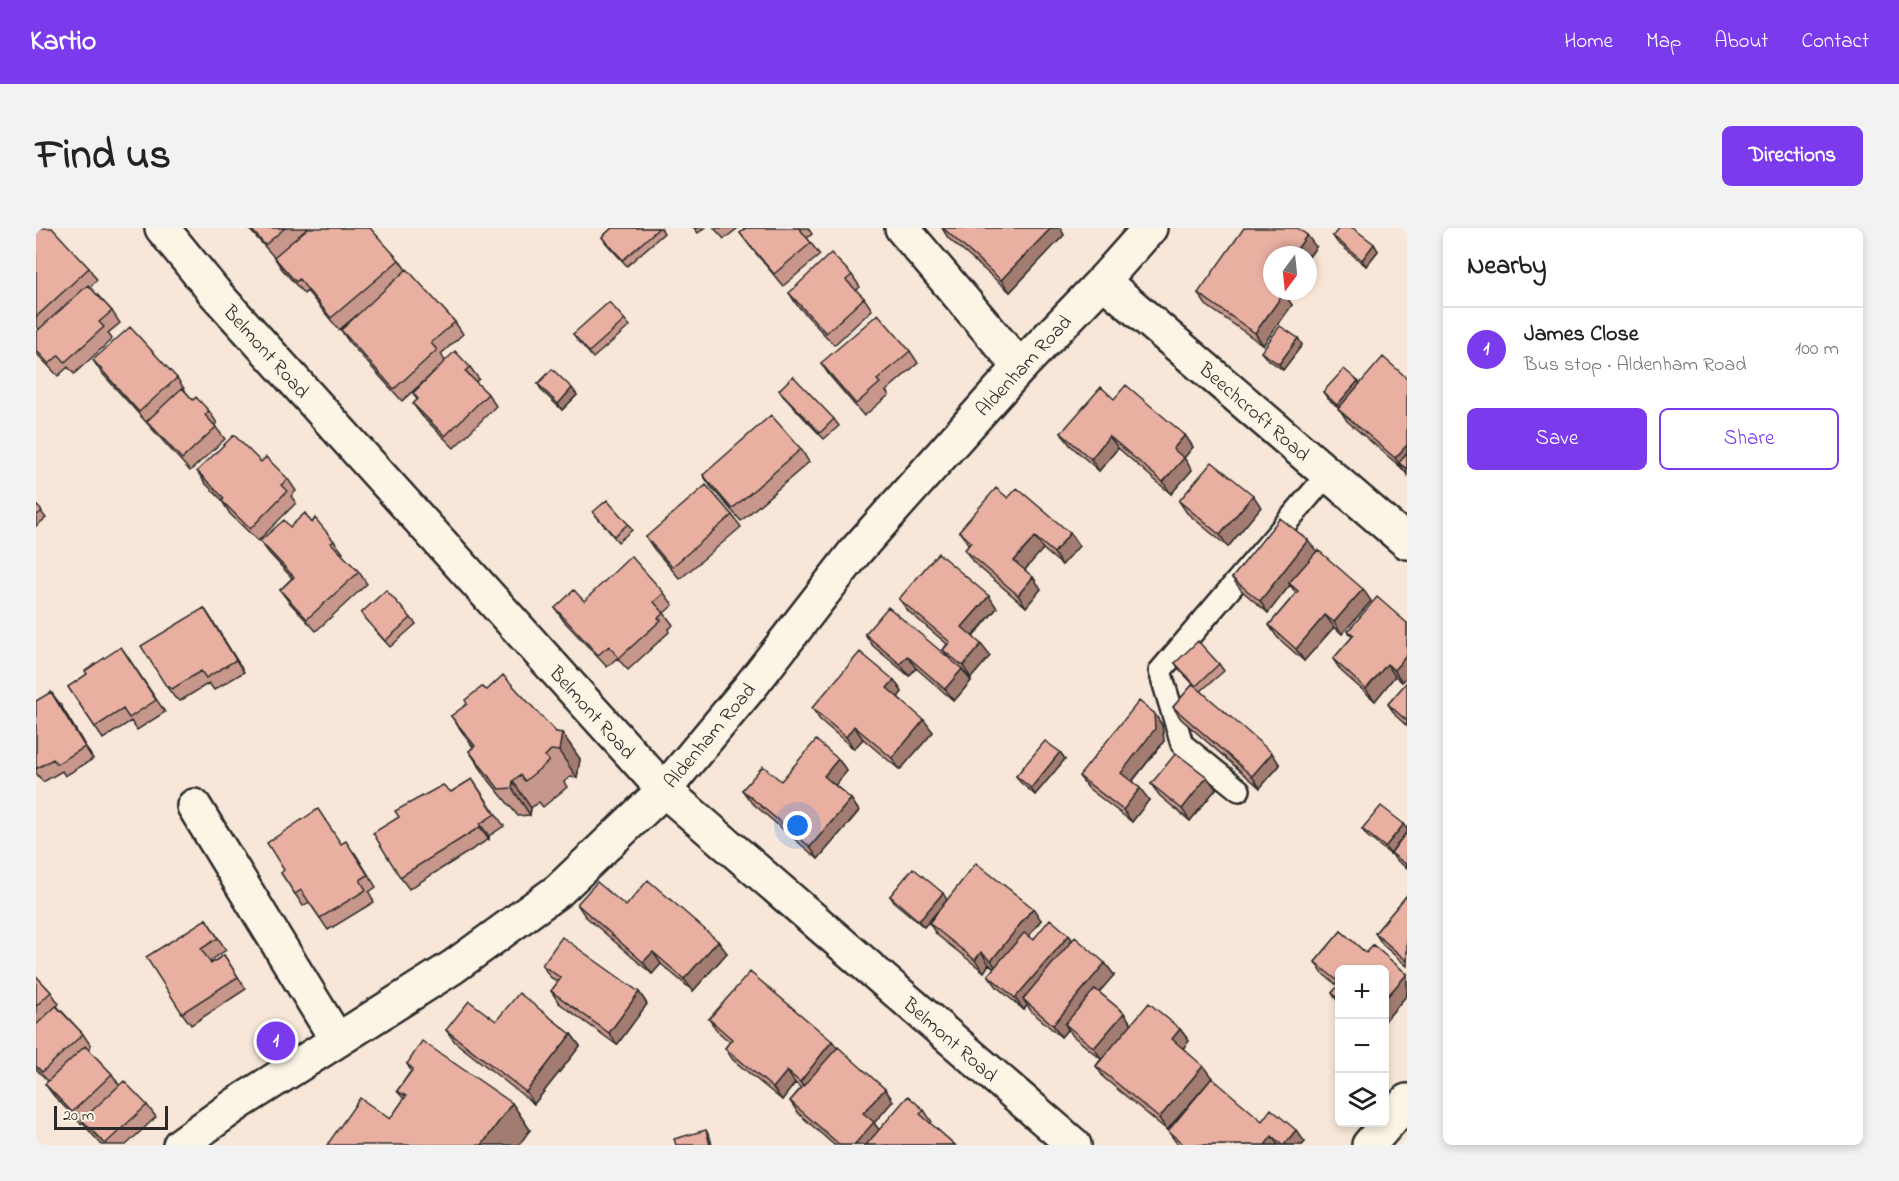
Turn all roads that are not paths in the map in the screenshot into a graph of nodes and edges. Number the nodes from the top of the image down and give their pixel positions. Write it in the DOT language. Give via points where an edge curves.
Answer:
graph roads {
  1 [pos="162,228"];
  2 [pos="902,228"];
  3 [pos="1150,228"];
  4 [pos="1103,281"];
  5 [pos="1020,367"];
  6 [pos="1328,474"];
  7 [pos="1407,542"];
  8 [pos="664,790"];
  9 [pos="1239,790"];
  10 [pos="194,806"];
  11 [pos="337,1040"];
  12 [pos="1407,1101"];
  13 [pos="180,1145"];
  14 [pos="1074,1145"];
  15 [pos="1369,1145"];
  1 -- 8 [label="street, Belmont Road" via="215,293"];
  2 -- 5 [label="street"];
  3 -- 4 [label="street, Aldenham Road"];
  4 -- 5 [label="street, Aldenham Road"];
  4 -- 6 [label="street, Beechcroft Road"];
  5 -- 8 [label="street, Aldenham Road" via="855,552"];
  6 -- 7 [label="street, Beechcroft Road"];
  6 -- 9 [label="lane" via="1160,670 1182,744"];
  8 -- 11 [label="street, Aldenham Road" via="559,890 453,967"];
  8 -- 14 [label="street, Belmont Road"];
  10 -- 11 [label="street"];
  11 -- 13 [label="street, Aldenham Road"];
  12 -- 15 [label="street"];
}
